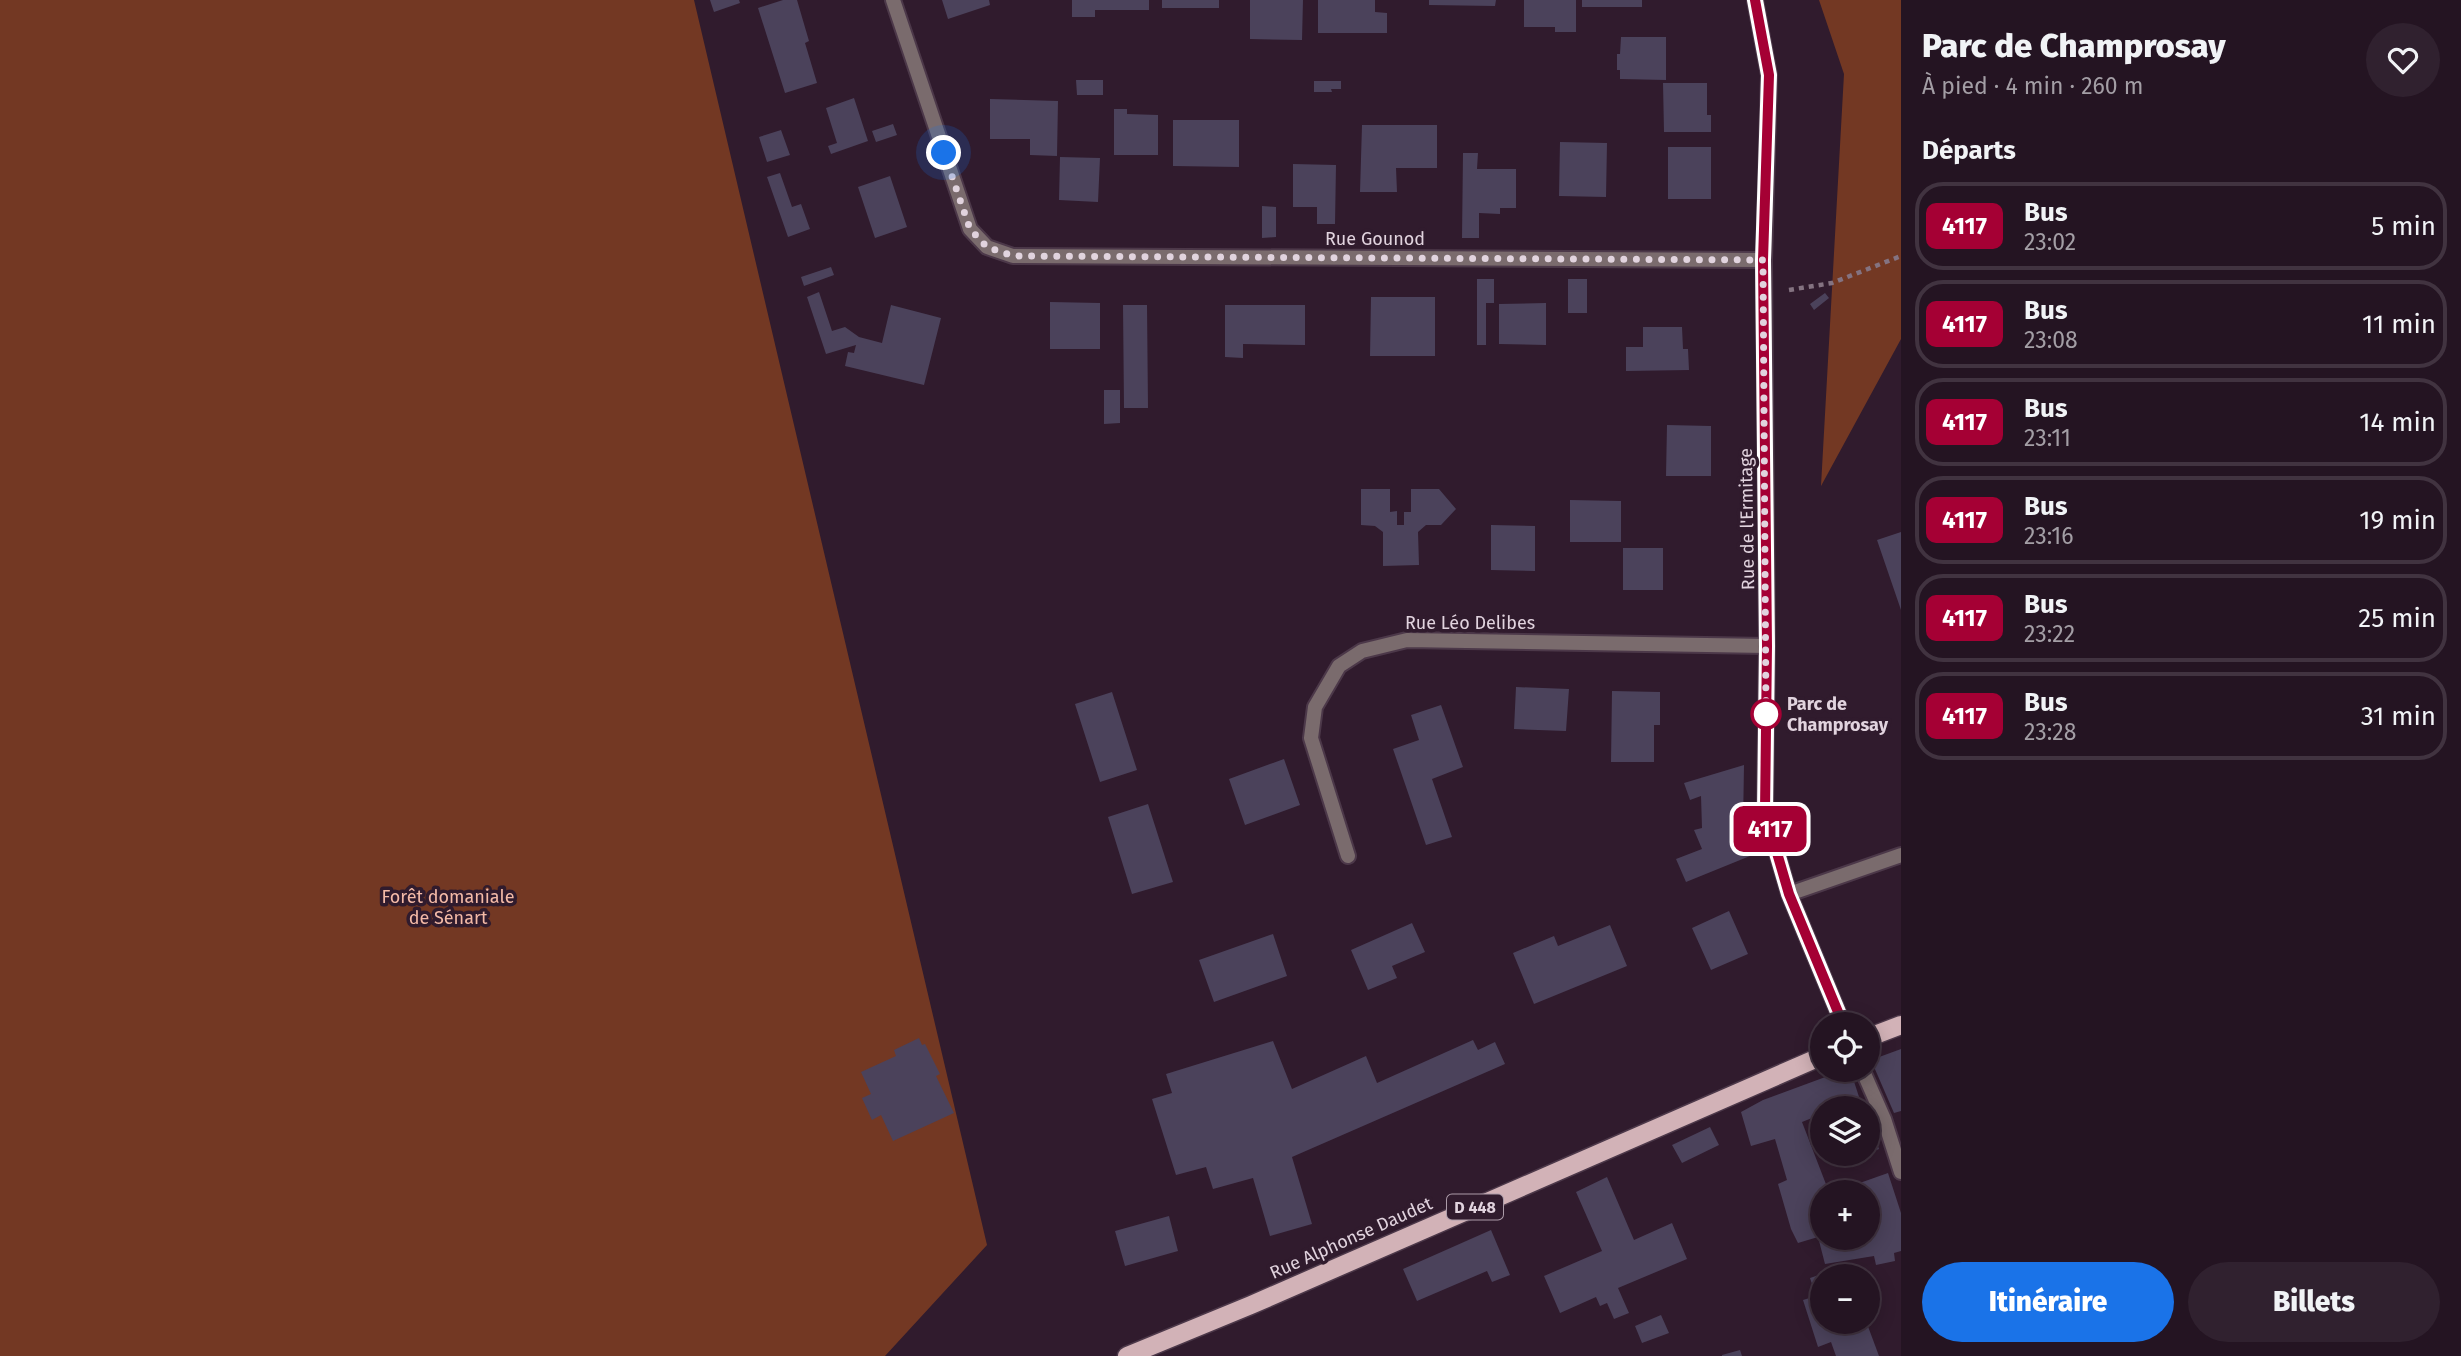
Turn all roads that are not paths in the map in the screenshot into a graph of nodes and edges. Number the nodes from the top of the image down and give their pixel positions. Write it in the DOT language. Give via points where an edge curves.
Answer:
graph roads {
  1 [pos="893,0"];
  2 [pos="1755,0"];
  3 [pos="1763,260"];
  4 [pos="1767,646"];
  5 [pos="1901,855"];
  6 [pos="1348,856"];
  7 [pos="1789,894"];
  8 [pos="1838,1012"];
  9 [pos="1901,1025"];
  10 [pos="1880,1033"];
  11 [pos="1810,1061"];
  12 [pos="1868,1082"];
  13 [pos="1901,1172"];
  14 [pos="1128,1356"];
  1 -- 3 [label="street, Rue Gounod" via="970,229 987,247 1013,256"];
  2 -- 3 [label="street, Rue de l'Ermitage" via="1769,75"];
  3 -- 4 [label="street, Rue de l'Ermitage"];
  4 -- 6 [label="street, Rue Léo Delibes" via="1407,640 1362,651 1339,666 1315,707 1311,738"];
  4 -- 7 [label="street, Rue de l'Ermitage" via="1765,812"];
  5 -- 7 [label="street"];
  7 -- 8 [label="street, Rue de l'Ermitage"];
  9 -- 10 [label="main road"];
  11 -- 14 [label="main road, Rue Alphonse Daudet / D 448"];
  12 -- 13 [label="street"];
}
